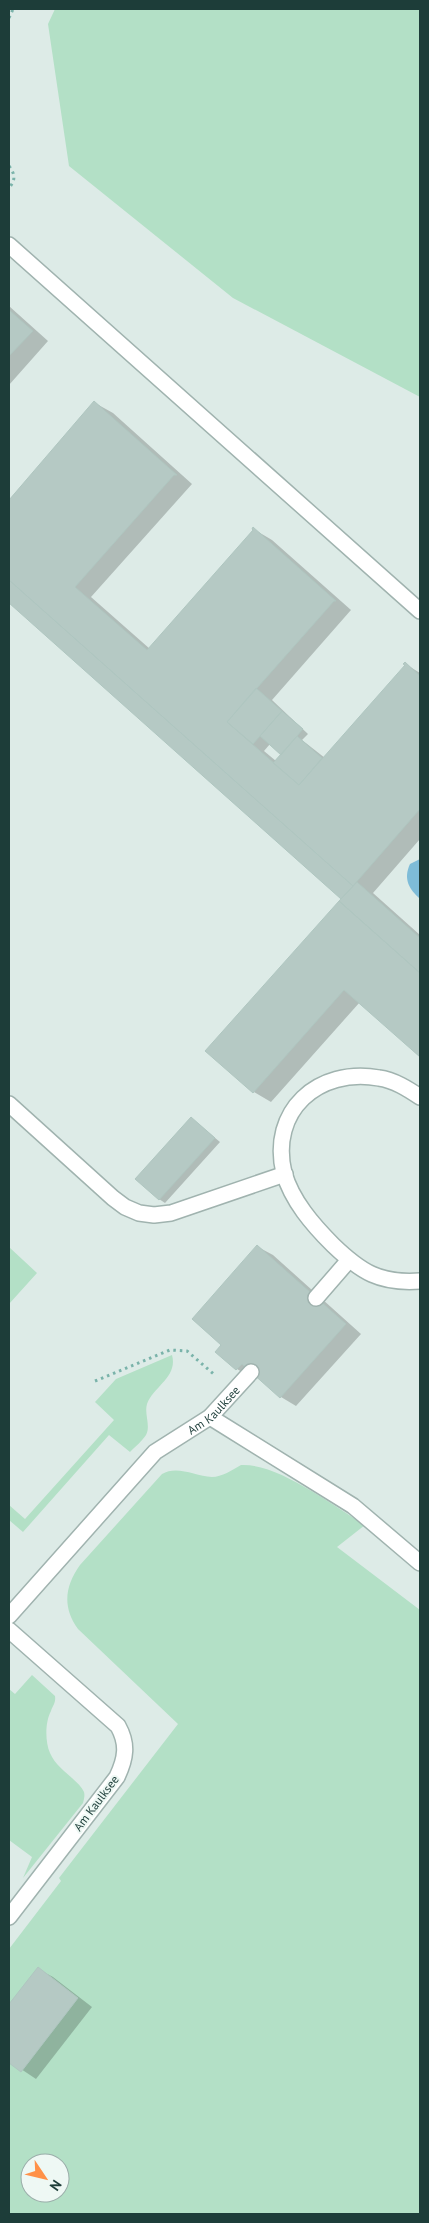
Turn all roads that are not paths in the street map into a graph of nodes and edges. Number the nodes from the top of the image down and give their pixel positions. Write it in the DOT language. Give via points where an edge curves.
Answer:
graph roads {
  1 [pos="9,245"];
  2 [pos="420,612"];
  3 [pos="420,1097"];
  4 [pos="9,1104"];
  5 [pos="284,1174"];
  6 [pos="349,1260"];
  7 [pos="420,1282"];
  8 [pos="316,1298"];
  9 [pos="251,1372"];
  10 [pos="210,1418"];
  11 [pos="420,1563"];
  12 [pos="9,1616"];
  13 [pos="9,1630"];
  14 [pos="9,1917"];
  1 -- 2 [label="lane"];
  3 -- 5 [label="lane" via="403,1086 380,1078 355,1076 332,1079 312,1090 296,1103 287,1120 281,1146"];
  4 -- 5 [label="lane" via="113,1198 139,1213 171,1213"];
  5 -- 6 [label="lane" via="293,1196 305,1213"];
  6 -- 7 [label="lane" via="367,1274 383,1279"];
  6 -- 8 [label="lane"];
  9 -- 10 [label="lane, Am Kaulksee"];
  10 -- 11 [label="lane" via="353,1506"];
  10 -- 12 [label="lane, Am Kaulksee" via="156,1452"];
  13 -- 14 [label="lane, Am Kaulksee" via="118,1726 126,1751 117,1777"];
}
